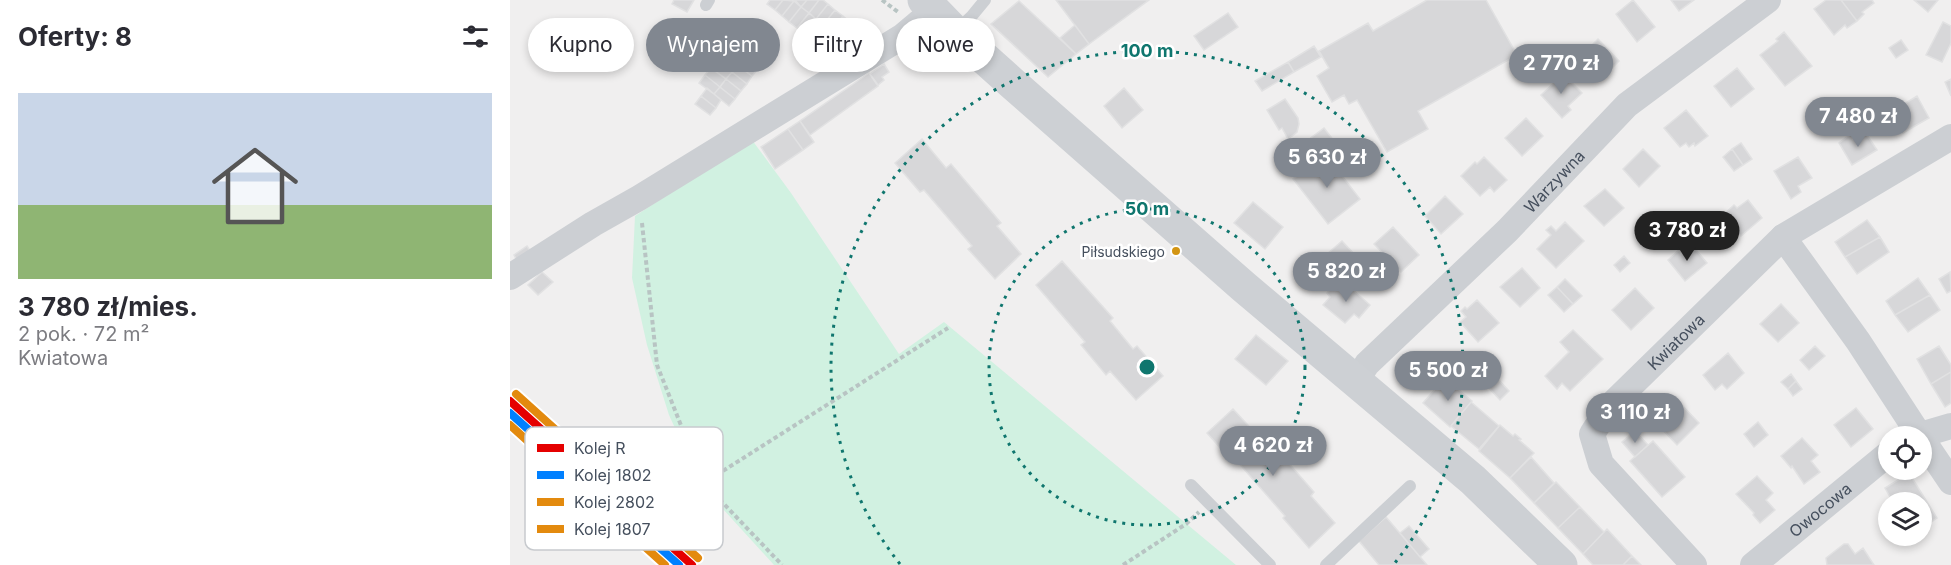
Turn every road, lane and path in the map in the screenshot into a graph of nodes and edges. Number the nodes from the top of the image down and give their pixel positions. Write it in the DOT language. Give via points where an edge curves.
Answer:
graph roads {
  1 [pos="985,0"];
  2 [pos="1768,0"];
  3 [pos="937,14"];
  4 [pos="1951,137"];
  5 [pos="639,198"];
  6 [pos="1783,237"];
  7 [pos="510,277"];
  8 [pos="948,328"];
  9 [pos="1356,381"];
  10 [pos="1912,426"];
  11 [pos="1951,426"];
  12 [pos="682,427"];
  13 [pos="1932,433"];
  14 [pos="1932,455"];
  15 [pos="1878,462"];
  16 [pos="723,471"];
  17 [pos="1951,482"];
  18 [pos="1191,485"];
  19 [pos="1410,486"];
  20 [pos="723,503"];
  21 [pos="1186,524"];
  22 [pos="782,565"];
  23 [pos="1123,565"];
  24 [pos="1270,565"];
  25 [pos="1326,565"];
  26 [pos="1561,565"];
  27 [pos="1694,565"];
  28 [pos="1753,565"];
  1 -- 3 [label="lane" via="971,17"];
  2 -- 9 [label="street, Warzywna" via="1628,105 1507,231 1367,364"];
  3 -- 5 [label="street"];
  3 -- 9 [label="street"];
  4 -- 6 [label="street, Kwiatowa"];
  5 -- 7 [label="street"];
  5 -- 12 [label="path" via="657,365"];
  6 -- 10 [label="street" via="1858,341"];
  6 -- 27 [label="street, Kwiatowa" via="1610,406 1592,434 1601,464"];
  8 -- 16 [label="path"];
  9 -- 26 [label="street" via="1473,480"];
  11 -- 13 [label="street"];
  14 -- 17 [label="street"];
  15 -- 28 [label="street, Owocowa"];
  18 -- 24 [label="lane"];
  19 -- 25 [label="lane"];
  20 -- 22 [label="path"];
  21 -- 23 [label="path"];
}
